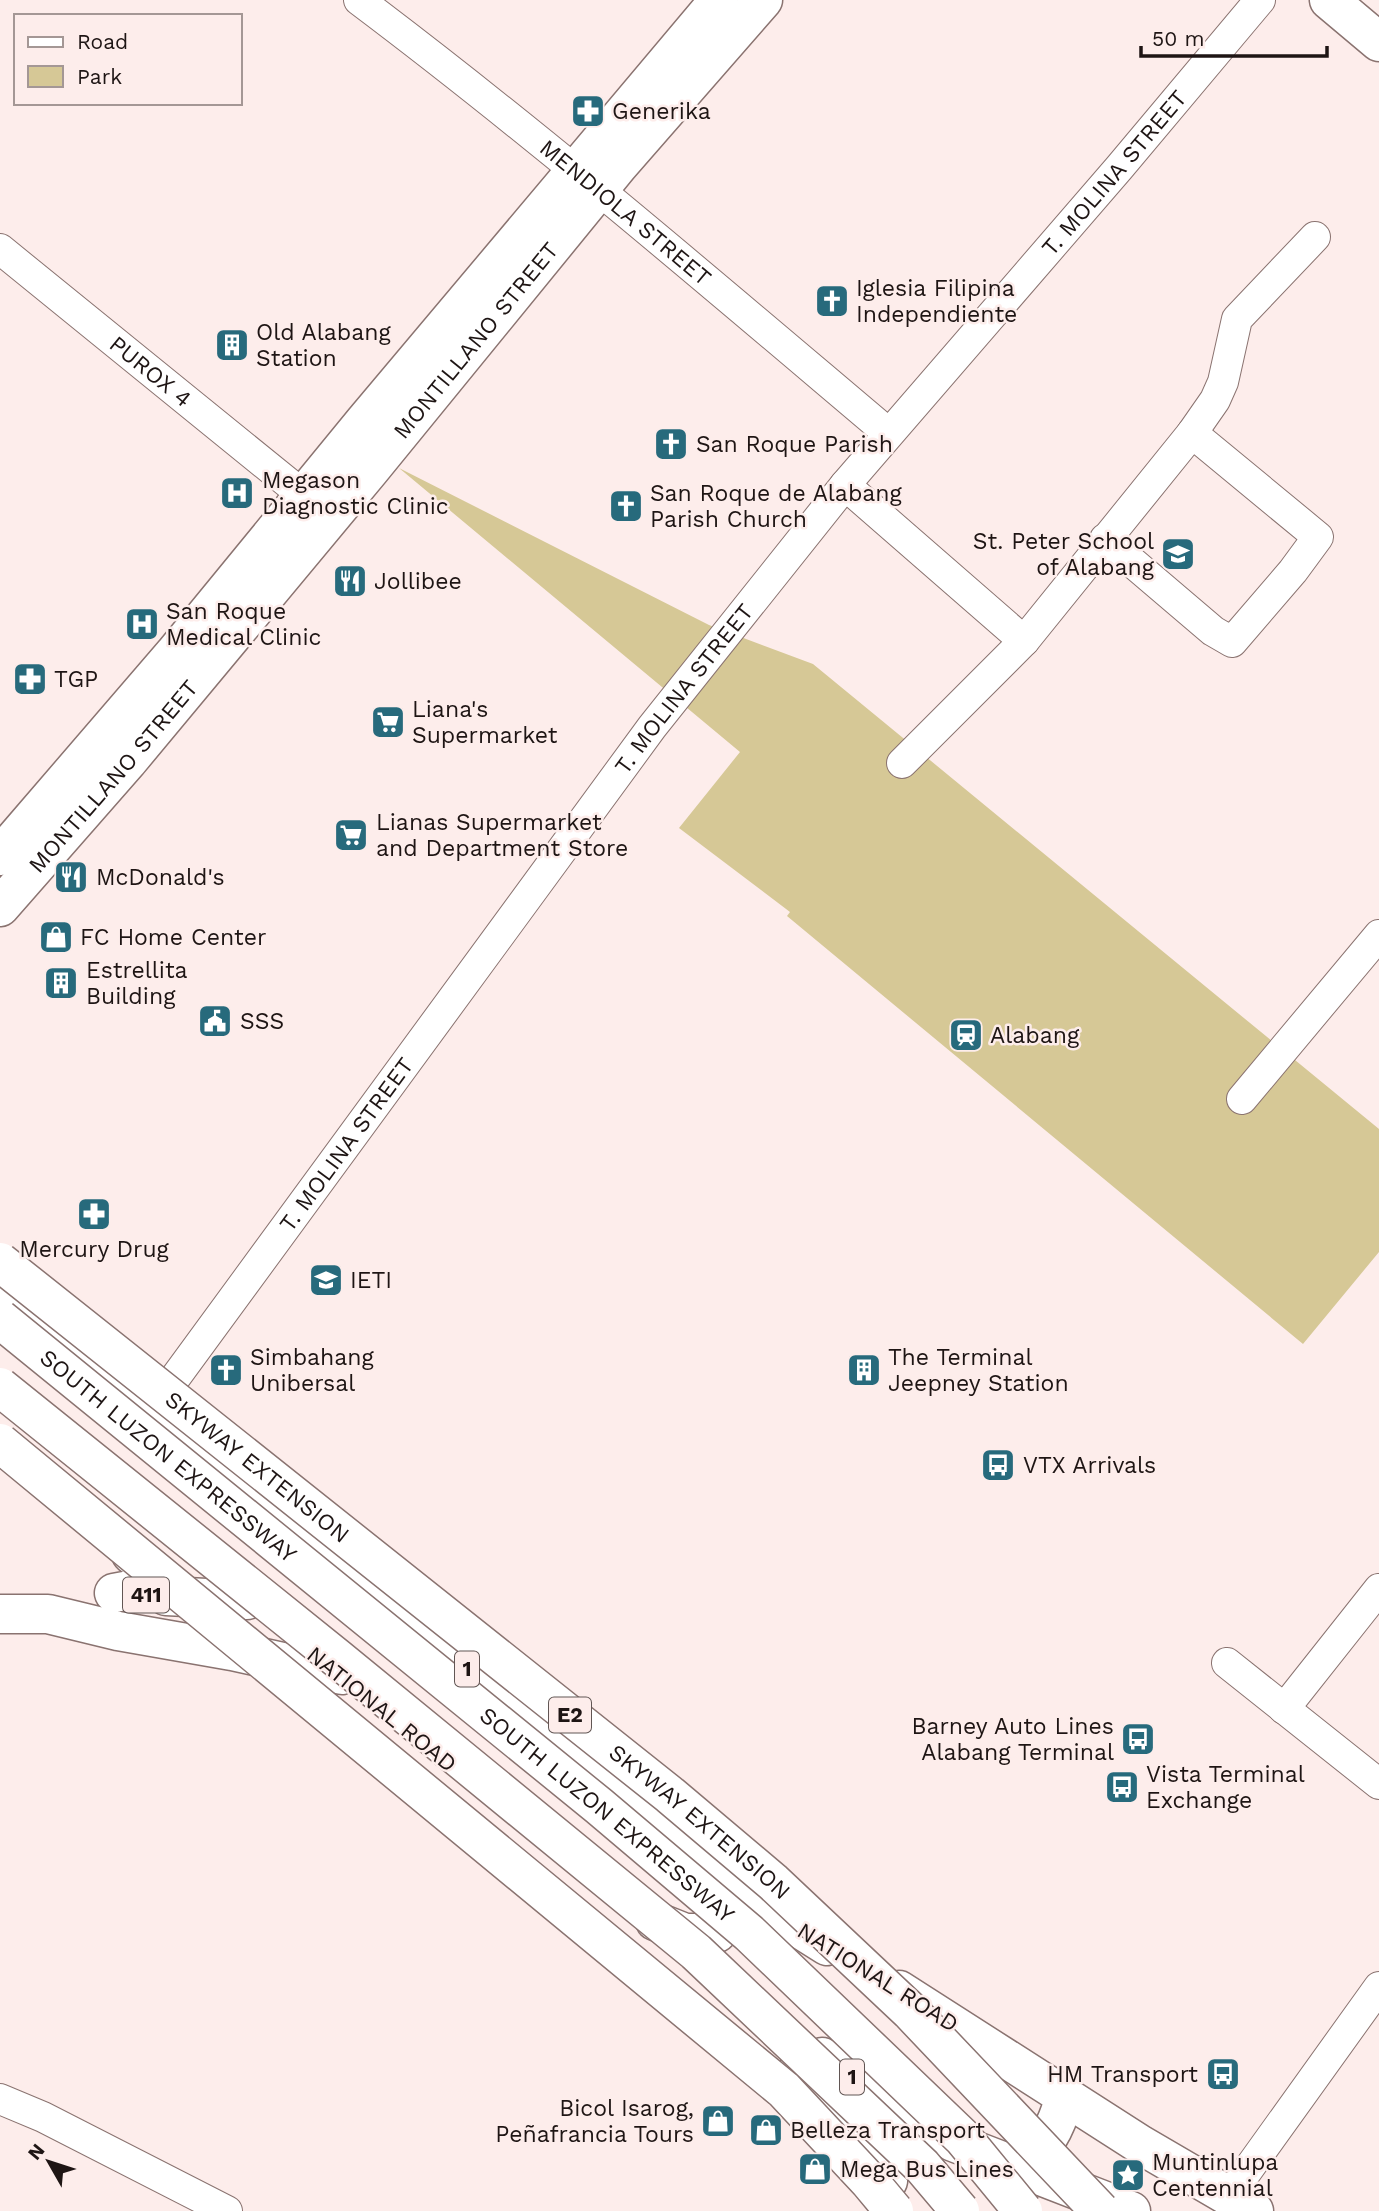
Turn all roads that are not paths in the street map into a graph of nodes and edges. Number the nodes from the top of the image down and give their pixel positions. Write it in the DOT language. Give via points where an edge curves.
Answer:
graph roads {
  1 [pos="359,0"];
  2 [pos="719,0"];
  3 [pos="763,0"];
  4 [pos="1260,0"];
  5 [pos="1329,0"];
  6 [pos="1379,42"];
  7 [pos="587,180"];
  8 [pos="1315,237"];
  9 [pos="0,249"];
  10 [pos="888,433"];
  11 [pos="1192,433"];
  12 [pos="845,485"];
  13 [pos="321,492"];
  14 [pos="1105,539"];
  15 [pos="1024,641"];
  16 [pos="902,763"];
  17 [pos="0,856"];
  18 [pos="0,907"];
  19 [pos="1379,935"];
  20 [pos="1241,1099"];
  21 [pos="0,1262"];
  22 [pos="0,1291"];
  23 [pos="0,1319"];
  24 [pos="0,1387"];
  25 [pos="0,1404"];
  26 [pos="151,1411"];
  27 [pos="0,1445"];
  28 [pos="1379,1589"];
  29 [pos="114,1593"];
  30 [pos="247,1600"];
  31 [pos="0,1614"];
  32 [pos="48,1614"];
  33 [pos="1227,1663"];
  34 [pos="342,1675"];
  35 [pos="1284,1709"];
  36 [pos="1379,1784"];
  37 [pos="738,1890"];
  38 [pos="631,1911"];
  39 [pos="695,1967"];
  40 [pos="1379,1987"];
  41 [pos="1065,2097"];
  42 [pos="0,2099"];
  43 [pos="1019,2167"];
  44 [pos="1241,2203"];
  45 [pos="227,2211"];
  46 [pos="894,2211"];
  47 [pos="911,2211"];
  48 [pos="960,2211"];
  49 [pos="1023,2211"];
  50 [pos="1100,2211"];
  51 [pos="1131,2211"];
  1 -- 7 [label="street, MENDIOLA STREET"];
  2 -- 7 [label="main road, MONTILLANO STREET"];
  3 -- 7 [label="main road, MONTILLANO STREET"];
  4 -- 10 [label="street, T. MOLINA STREET"];
  5 -- 6 [label="main road"];
  7 -- 10 [label="street, MENDIOLA STREET"];
  7 -- 13 [label="main road, MONTILLANO STREET" via="356,460"];
  8 -- 11 [label="street" via="1237,319 1223,382"];
  9 -- 13 [label="street, PUROX 4"];
  10 -- 12 [label="street, T. MOLINA STREET"];
  11 -- 14 [label="street"];
  11 -- 14 [label="street" via="1318,537 1293,571 1232,642"];
  12 -- 15 [label="street"];
  12 -- 26 [label="street, T. MOLINA STREET" via="652,727"];
  13 -- 17 [label="main road, MONTILLANO STREET"];
  13 -- 18 [label="main road, MONTILLANO STREET" via="128,761"];
  14 -- 15 [label="street"];
  15 -- 16 [label="street"];
  19 -- 20 [label="street"];
  21 -- 50 [label="main road, SKYWAY EXTENSION / E2, bridge" via="773,1882 910,2011"];
  22 -- 26 [label="main road, NATIONAL ROAD / 1"];
  23 -- 49 [label="main road, SOUTH LUZON EXPRESSWAY / E2, bridge" via="749,1933 963,2138"];
  24 -- 48 [label="main road, SOUTH LUZON EXPRESSWAY, bridge" via="696,1952 922,2166"];
  25 -- 30 [label="main road, NATIONAL ROAD / 1"];
  26 -- 37 [label="main road, NATIONAL ROAD / 1"];
  27 -- 29 [label="main road" via="154,1572 155,1581 146,1587"];
  27 -- 46 [label="main road, bridge" via="785,2090"];
  28 -- 35 [label="street"];
  29 -- 30 [label="main road, 411"];
  29 -- 32 [label="main road, 411"];
  30 -- 34 [label="main road, NATIONAL ROAD / 1"];
  31 -- 32 [label="main road, 411"];
  32 -- 34 [label="main road, 411"];
  33 -- 35 [label="street"];
  34 -- 38 [label="main road, NATIONAL ROAD / 1"];
  35 -- 36 [label="street"];
  37 -- 38 [label="main road" via="729,1919 717,1933 685,1933"];
  37 -- 41 [label="main road, NATIONAL ROAD / 1"];
  38 -- 39 [label="main road, NATIONAL ROAD / 1"];
  39 -- 43 [label="main road, NATIONAL ROAD / 1" via="953,2142"];
  39 -- 47 [label="main road" via="823,2095"];
  40 -- 44 [label="street"];
  41 -- 43 [label="main road" via="1056,2127 1038,2153"];
  41 -- 44 [label="main road, NATIONAL ROAD / 1"];
  42 -- 45 [label="street"];
  43 -- 51 [label="main road, NATIONAL ROAD / 1"];
}
